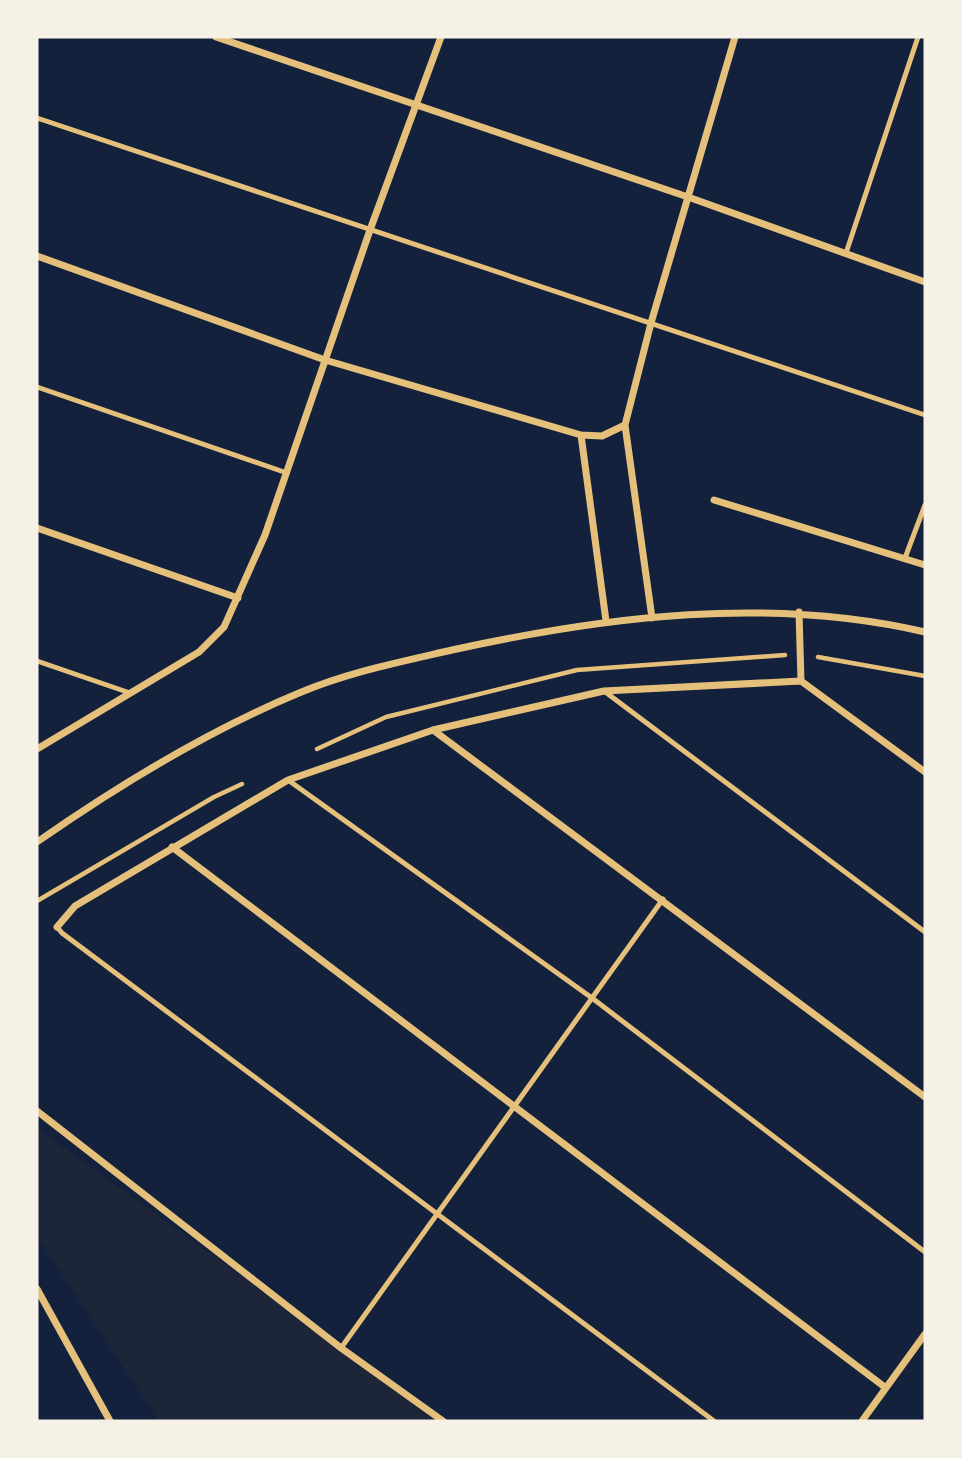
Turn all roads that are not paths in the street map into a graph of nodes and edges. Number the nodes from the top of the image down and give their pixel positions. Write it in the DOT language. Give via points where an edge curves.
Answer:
graph roads {
  1 [pos="216,37"];
  2 [pos="441,37"];
  3 [pos="735,37"];
  4 [pos="918,37"];
  5 [pos="415,105"];
  6 [pos="37,118"];
  7 [pos="688,197"];
  8 [pos="370,230"];
  9 [pos="846,253"];
  10 [pos="37,256"];
  11 [pos="925,282"];
  12 [pos="651,324"];
  13 [pos="325,360"];
  14 [pos="37,387"];
  15 [pos="925,415"];
  16 [pos="625,425"];
  17 [pos="581,435"];
  18 [pos="287,472"];
  19 [pos="714,500"];
  20 [pos="925,505"];
  21 [pos="37,528"];
  22 [pos="905,558"];
  23 [pos="925,565"];
  24 [pos="238,597"];
  25 [pos="799,612"];
  26 [pos="652,618"];
  27 [pos="606,621"];
  28 [pos="925,632"];
  29 [pos="37,661"];
  30 [pos="801,681"];
  31 [pos="604,691"];
  32 [pos="131,694"];
  33 [pos="433,730"];
  34 [pos="37,749"];
  35 [pos="925,772"];
  36 [pos="288,780"];
  37 [pos="37,842"];
  38 [pos="172,847"];
  39 [pos="663,899"];
  40 [pos="57,927"];
  41 [pos="925,932"];
  42 [pos="592,998"];
  43 [pos="925,1097"];
  44 [pos="514,1106"];
  45 [pos="37,1111"];
  46 [pos="436,1214"];
  47 [pos="925,1252"];
  48 [pos="37,1289"];
  49 [pos="925,1334"];
  50 [pos="341,1348"];
  51 [pos="886,1388"];
  52 [pos="110,1421"];
  53 [pos="443,1421"];
  54 [pos="714,1421"];
  55 [pos="862,1421"];
  1 -- 5 [label="street"];
  2 -- 5 [label="street"];
  3 -- 7 [label="street"];
  4 -- 9 [label="lane"];
  5 -- 7 [label="street"];
  5 -- 8 [label="street"];
  6 -- 8 [label="lane"];
  7 -- 9 [label="street"];
  7 -- 12 [label="street"];
  8 -- 12 [label="lane"];
  8 -- 13 [label="street"];
  9 -- 11 [label="street"];
  10 -- 13 [label="street"];
  12 -- 15 [label="lane"];
  12 -- 16 [label="street"];
  13 -- 17 [label="street"];
  13 -- 18 [label="street"];
  14 -- 18 [label="lane"];
  16 -- 17 [label="street" via="602,436"];
  16 -- 26 [label="street"];
  17 -- 27 [label="street"];
  18 -- 24 [label="street"];
  19 -- 22 [label="street"];
  20 -- 22 [label="lane"];
  21 -- 24 [label="street"];
  22 -- 23 [label="street"];
  24 -- 32 [label="street" via="224,627 200,652"];
  25 -- 26 [label="street"];
  25 -- 28 [label="street" via="870,619"];
  25 -- 30 [label="street"];
  26 -- 27 [label="street"];
  27 -- 37 [label="street" via="362,670 300,692 112,791"];
  29 -- 32 [label="lane"];
  30 -- 31 [label="street"];
  30 -- 35 [label="street"];
  31 -- 33 [label="street"];
  31 -- 41 [label="lane"];
  32 -- 34 [label="street"];
  33 -- 36 [label="street"];
  33 -- 39 [label="street"];
  36 -- 38 [label="street"];
  36 -- 42 [label="lane"];
  38 -- 40 [label="street" via="75,906"];
  38 -- 44 [label="street"];
  39 -- 42 [label="lane"];
  39 -- 43 [label="street"];
  40 -- 46 [label="lane"];
  42 -- 44 [label="lane"];
  42 -- 47 [label="lane"];
  44 -- 46 [label="lane"];
  44 -- 51 [label="street"];
  45 -- 50 [label="street"];
  46 -- 50 [label="lane"];
  46 -- 54 [label="lane"];
  48 -- 52 [label="street"];
  49 -- 51 [label="street"];
  50 -- 53 [label="street"];
  51 -- 55 [label="street"];
}
